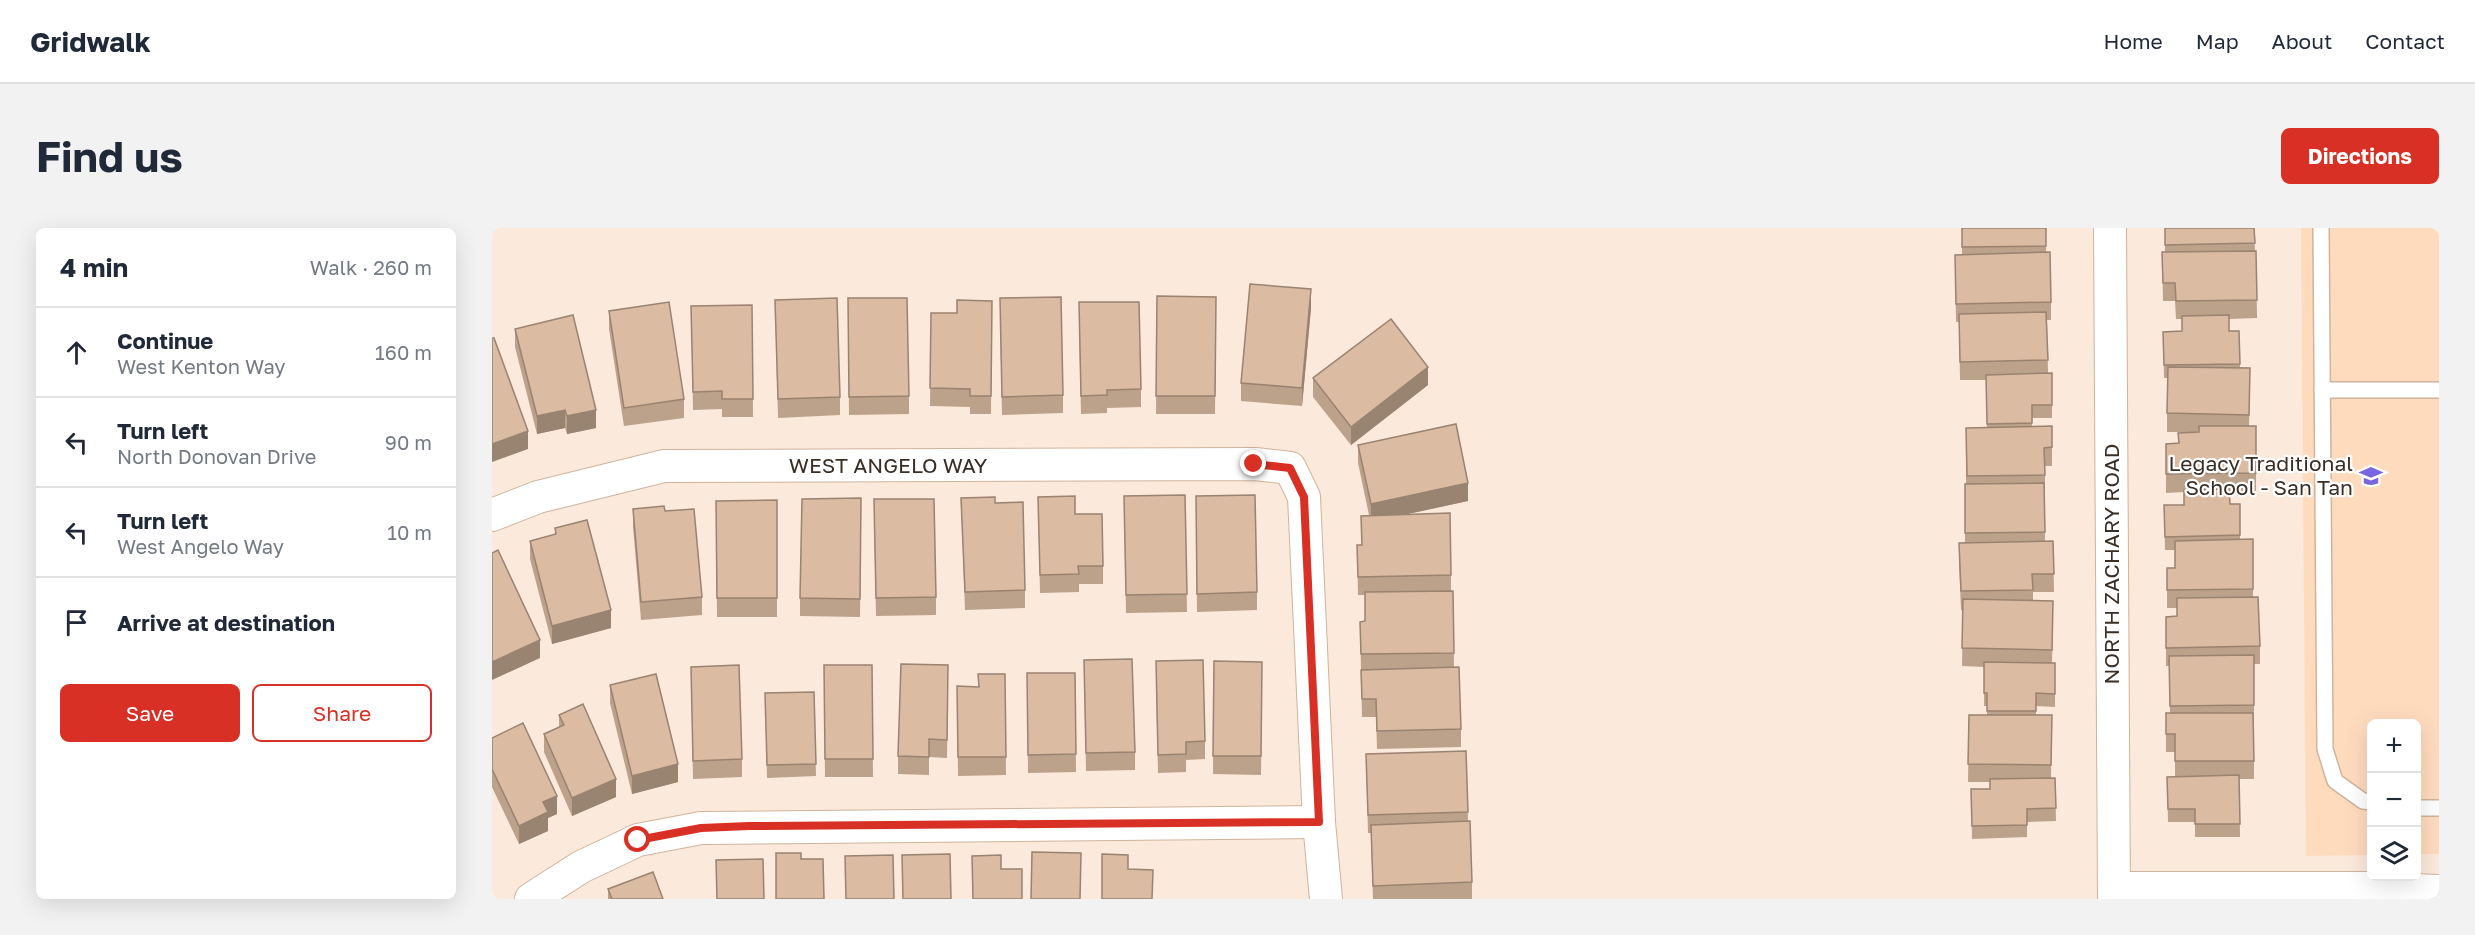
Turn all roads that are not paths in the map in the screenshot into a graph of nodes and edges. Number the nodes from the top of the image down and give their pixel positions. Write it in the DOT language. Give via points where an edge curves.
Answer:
graph roads {
  1 [pos="2110,228"];
  2 [pos="2321,228"];
  3 [pos="2322,390"];
  4 [pos="2439,390"];
  5 [pos="492,515"];
  6 [pos="2367,801"];
  7 [pos="2421,808"];
  8 [pos="2439,808"];
  9 [pos="1319,822"];
  10 [pos="2439,891"];
  11 [pos="2114,893"];
  12 [pos="531,899"];
  13 [pos="1326,899"];
  1 -- 11 [label="street, NORTH ZACHARY ROAD"];
  2 -- 3 [label="lane"];
  3 -- 4 [label="lane"];
  3 -- 6 [label="lane" via="2325,749 2335,781"];
  5 -- 9 [label="street, WEST ANGELO WAY" via="538,497 664,466 1254,464 1290,468 1304,497"];
  7 -- 8 [label="lane"];
  9 -- 12 [label="street" via="701,828 638,840 580,867"];
  9 -- 13 [label="street"];
  10 -- 11 [label="street" via="2367,888"];
}
